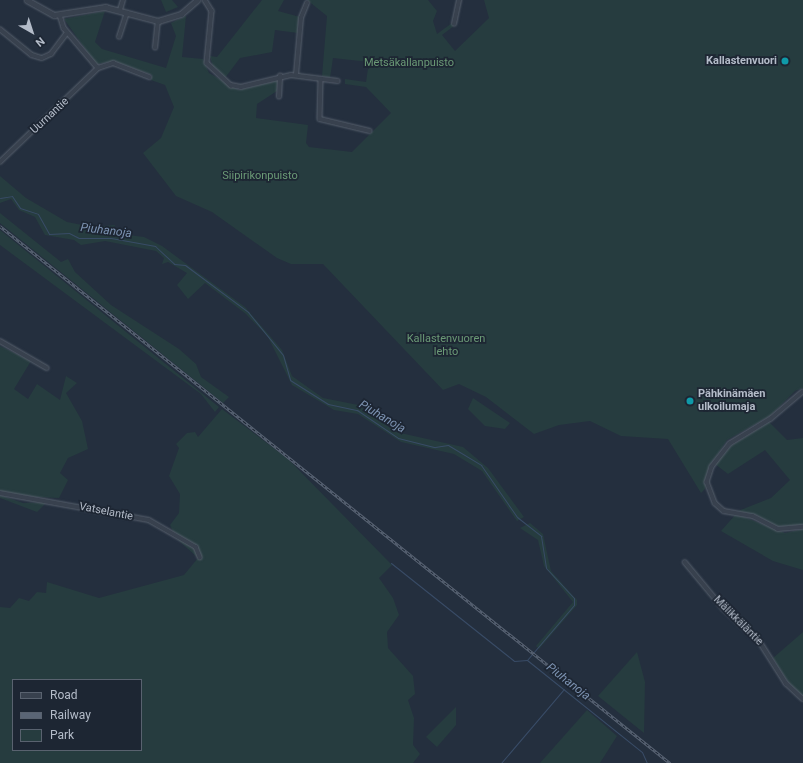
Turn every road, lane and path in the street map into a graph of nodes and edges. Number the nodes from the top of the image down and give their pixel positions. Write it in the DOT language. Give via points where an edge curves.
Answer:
graph roads {
  1 [pos="27,0"];
  2 [pos="123,0"];
  3 [pos="197,0"];
  4 [pos="205,0"];
  5 [pos="459,0"];
  6 [pos="307,3"];
  7 [pos="120,10"];
  8 [pos="126,13"];
  9 [pos="60,15"];
  10 [pos="158,21"];
  11 [pos="454,24"];
  12 [pos="0,29"];
  13 [pos="67,33"];
  14 [pos="119,37"];
  15 [pos="154,48"];
  16 [pos="98,68"];
  17 [pos="296,75"];
  18 [pos="280,76"];
  19 [pos="149,77"];
  20 [pos="321,79"];
  21 [pos="338,81"];
  22 [pos="279,97"];
  23 [pos="370,131"];
  24 [pos="0,162"];
  25 [pos="0,342"];
  26 [pos="47,368"];
  27 [pos="803,392"];
  28 [pos="0,493"];
  29 [pos="803,527"];
  30 [pos="200,557"];
  31 [pos="685,562"];
  32 [pos="803,700"];
  1 -- 9 [label="street" via="47,13"];
  2 -- 7 [label="street"];
  3 -- 10 [label="street" via="181,14"];
  4 -- 18 [label="street" via="212,11 206,57 213,72 241,88"];
  5 -- 11 [label="street"];
  6 -- 17 [label="street" via="301,18"];
  7 -- 8 [label="street"];
  7 -- 9 [label="street" via="105,7"];
  8 -- 10 [label="street"];
  8 -- 14 [label="street"];
  9 -- 13 [label="street"];
  10 -- 15 [label="street"];
  12 -- 13 [label="street" via="32,55 42,58 51,54"];
  13 -- 16 [label="street"];
  16 -- 19 [label="street" via="113,63"];
  16 -- 24 [label="street, Uurnantie"];
  17 -- 18 [label="street"];
  17 -- 20 [label="street"];
  18 -- 22 [label="street"];
  20 -- 21 [label="street"];
  20 -- 23 [label="street" via="320,119"];
  25 -- 26 [label="street"];
  27 -- 29 [label="street" via="771,419 730,444 712,466 707,482 715,503 724,510 749,515 778,530"];
  28 -- 30 [label="street, Vatselantie" via="149,520 196,548"];
  31 -- 32 [label="street, Mälikkäläntie" via="723,608 760,642 786,683"];
}
